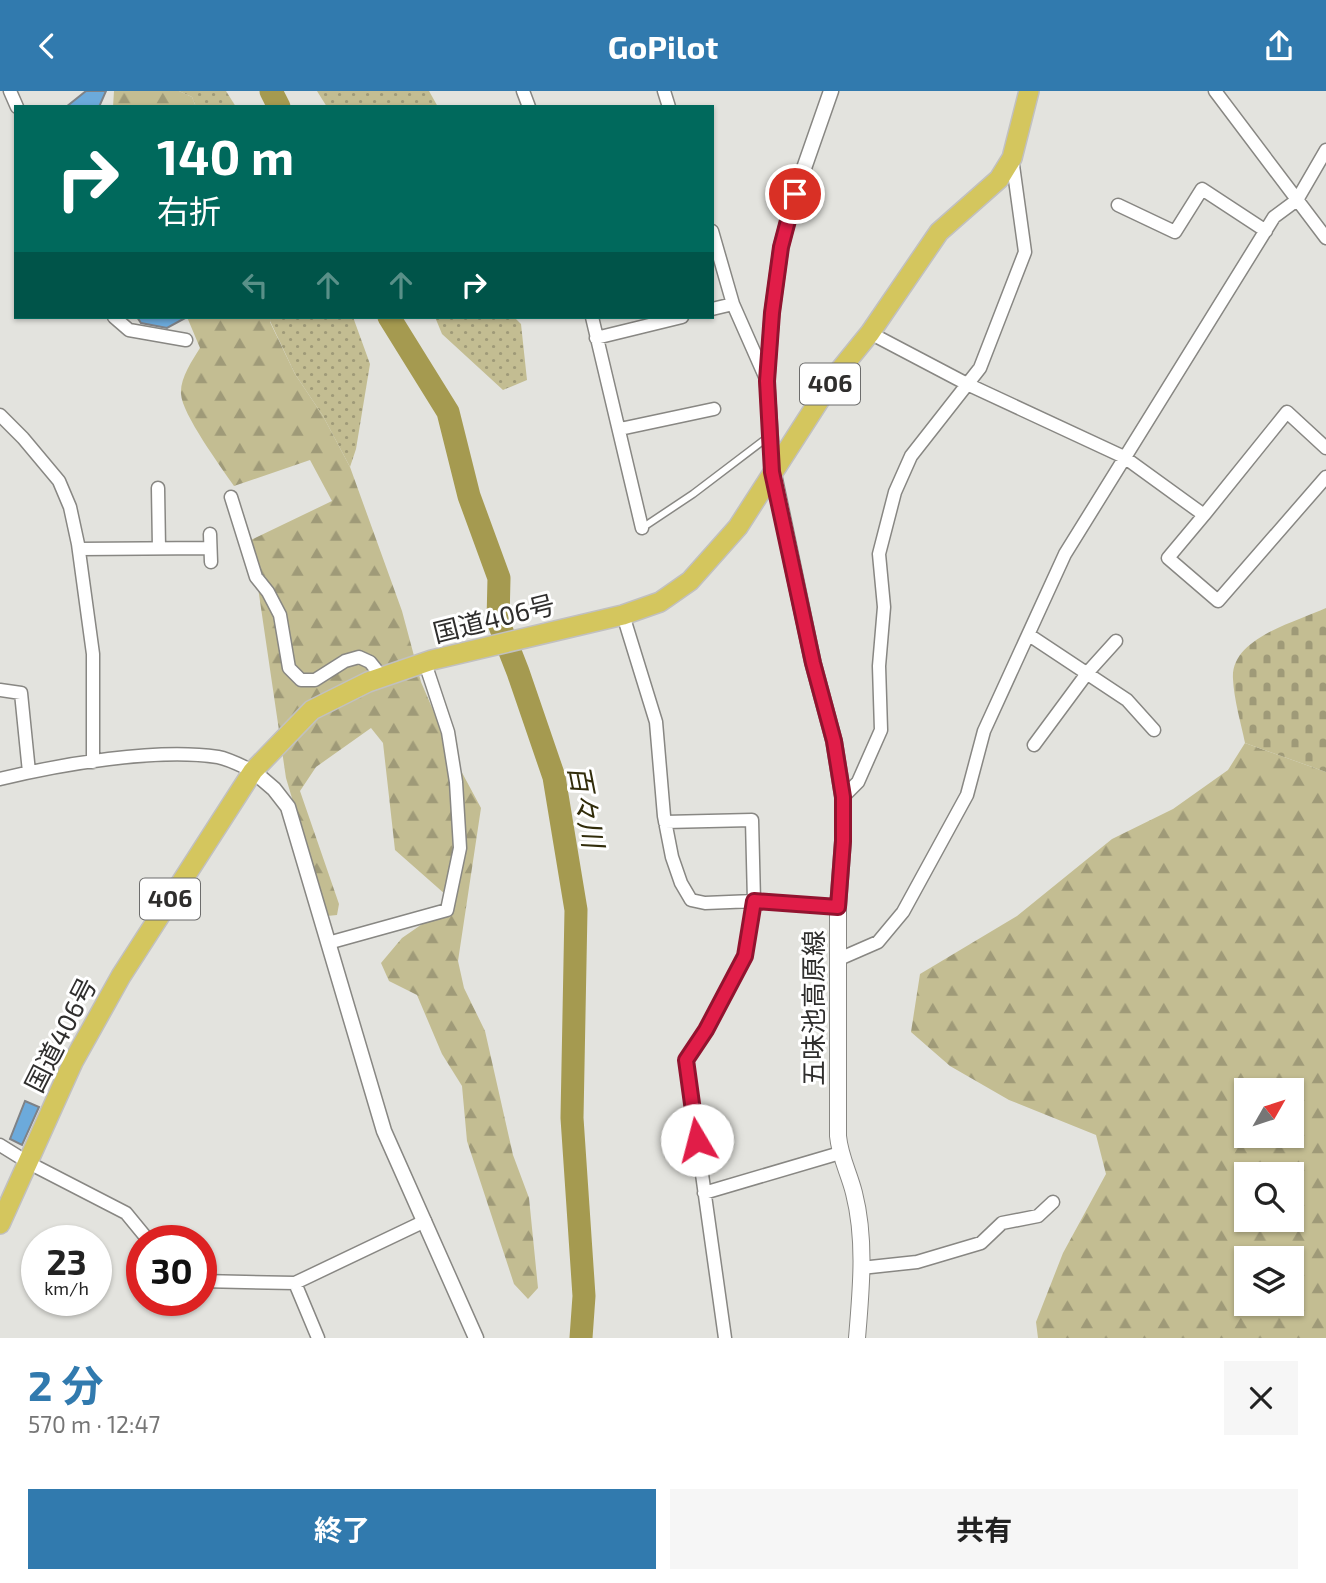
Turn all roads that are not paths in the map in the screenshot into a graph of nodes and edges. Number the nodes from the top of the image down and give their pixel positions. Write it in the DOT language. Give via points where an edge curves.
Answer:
graph roads {
  1 [pos="831,91"];
  2 [pos="1029,91"];
  3 [pos="1215,91"];
  4 [pos="1326,151"];
  5 [pos="1012,158"];
  6 [pos="1297,200"];
  7 [pos="1118,205"];
  8 [pos="1266,231"];
  9 [pos="714,238"];
  10 [pos="1326,238"];
  11 [pos="733,304"];
  12 [pos="714,309"];
  13 [pos="116,319"];
  14 [pos="592,319"];
  15 [pos="674,319"];
  16 [pos="870,333"];
  17 [pos="596,338"];
  18 [pos="186,340"];
  19 [pos="767,381"];
  20 [pos="967,384"];
  21 [pos="713,409"];
  22 [pos="0,415"];
  23 [pos="620,429"];
  24 [pos="771,435"];
  25 [pos="1326,448"];
  26 [pos="1124,457"];
  27 [pos="772,472"];
  28 [pos="1326,477"];
  29 [pos="158,488"];
  30 [pos="231,497"];
  31 [pos="1204,515"];
  32 [pos="642,528"];
  33 [pos="210,534"];
  34 [pos="159,548"];
  35 [pos="210,548"];
  36 [pos="79,549"];
  37 [pos="211,562"];
  38 [pos="622,615"];
  39 [pos="1029,635"];
  40 [pos="1116,641"];
  41 [pos="429,662"];
  42 [pos="1088,672"];
  43 [pos="382,677"];
  44 [pos="0,690"];
  45 [pos="1154,730"];
  46 [pos="1034,745"];
  47 [pos="93,762"];
  48 [pos="253,771"];
  49 [pos="29,772"];
  50 [pos="0,779"];
  51 [pos="843,797"];
  52 [pos="665,822"];
  53 [pos="754,901"];
  54 [pos="838,907"];
  55 [pos="328,943"];
  56 [pos="839,959"];
  57 [pos="0,1145"];
  58 [pos="840,1153"];
  59 [pos="29,1163"];
  60 [pos="704,1193"];
  61 [pos="1054,1202"];
  62 [pos="425,1221"];
  63 [pos="0,1224"];
  64 [pos="136,1225"];
  65 [pos="861,1268"];
  66 [pos="217,1281"];
  67 [pos="295,1283"];
  68 [pos="318,1338"];
  69 [pos="476,1338"];
  70 [pos="725,1338"];
  71 [pos="857,1338"];
  1 -- 19 [label="street" via="781,247"];
  2 -- 5 [label="highway, 国道406号 / 406"];
  3 -- 6 [label="street"];
  4 -- 6 [label="street"];
  5 -- 16 [label="highway, 国道406号 / 406" via="999,179 939,232"];
  5 -- 20 [label="street" via="1025,252 992,341"];
  6 -- 8 [label="street" via="1274,217"];
  6 -- 10 [label="street"];
  7 -- 8 [label="street" via="1175,232 1202,188"];
  8 -- 26 [label="street"];
  9 -- 11 [label="street"];
  11 -- 12 [label="street"];
  11 -- 19 [label="street"];
  13 -- 18 [label="street" via="129,330"];
  14 -- 17 [label="street"];
  15 -- 17 [label="street"];
  16 -- 20 [label="street"];
  16 -- 27 [label="highway, 国道406号 / 406" via="835,376"];
  17 -- 23 [label="street"];
  19 -- 24 [label="street"];
  20 -- 26 [label="street"];
  20 -- 51 [label="street" via="911,456 889,513 879,554 884,607 879,666 881,730 858,782"];
  21 -- 23 [label="street"];
  22 -- 36 [label="street" via="59,481"];
  23 -- 32 [label="street"];
  24 -- 27 [label="street"];
  24 -- 32 [label="lane"];
  25 -- 31 [label="street" via="1287,412"];
  26 -- 31 [label="street"];
  26 -- 39 [label="street" via="1065,554"];
  27 -- 38 [label="highway, 国道406号 / 406" via="738,527 690,581 660,602"];
  27 -- 51 [label="main road, 五味池高原線"];
  28 -- 31 [label="street" via="1218,601 1168,558"];
  29 -- 34 [label="street"];
  30 -- 43 [label="street" via="256,577 281,615 289,668 295,676 315,680 359,657"];
  33 -- 35 [label="street"];
  34 -- 35 [label="street"];
  34 -- 36 [label="street"];
  35 -- 37 [label="street"];
  36 -- 47 [label="street" via="93,654"];
  38 -- 41 [label="highway, 国道406号 / 406"];
  38 -- 52 [label="street" via="656,722"];
  39 -- 42 [label="street"];
  39 -- 56 [label="street" via="984,731 967,795 903,912 878,942"];
  40 -- 42 [label="street"];
  41 -- 43 [label="highway, 国道406号 / 406"];
  41 -- 55 [label="street" via="456,782 460,848 447,911"];
  42 -- 45 [label="street" via="1127,700"];
  42 -- 46 [label="street"];
  43 -- 48 [label="highway, 国道406号 / 406" via="312,710"];
  44 -- 49 [label="street" via="21,694"];
  47 -- 48 [label="street" via="168,754 220,757"];
  47 -- 49 [label="street"];
  48 -- 55 [label="street" via="288,807"];
  48 -- 59 [label="highway, 国道406号 / 406" via="121,976 73,1062"];
  49 -- 50 [label="street"];
  51 -- 54 [label="main road, 五味池高原線"];
  52 -- 53 [label="street" via="672,857 691,900"];
  52 -- 53 [label="street" via="752,820"];
  53 -- 54 [label="street"];
  53 -- 60 [label="street" via="745,956 686,1060"];
  54 -- 56 [label="main road, 五味池高原線"];
  55 -- 62 [label="street" via="384,1131"];
  56 -- 58 [label="main road, 五味池高原線"];
  57 -- 59 [label="street"];
  58 -- 60 [label="street"];
  58 -- 65 [label="main road, 五味池高原線" via="854,1192"];
  59 -- 63 [label="highway, 国道406号 / 406"];
  59 -- 64 [label="street" via="126,1213"];
  60 -- 70 [label="street"];
  61 -- 65 [label="street" via="1038,1216 1002,1223 981,1243 917,1262"];
  62 -- 67 [label="street"];
  62 -- 69 [label="street"];
  65 -- 71 [label="main road, 五味池高原線"];
  66 -- 67 [label="street"];
  67 -- 68 [label="street"];
}
